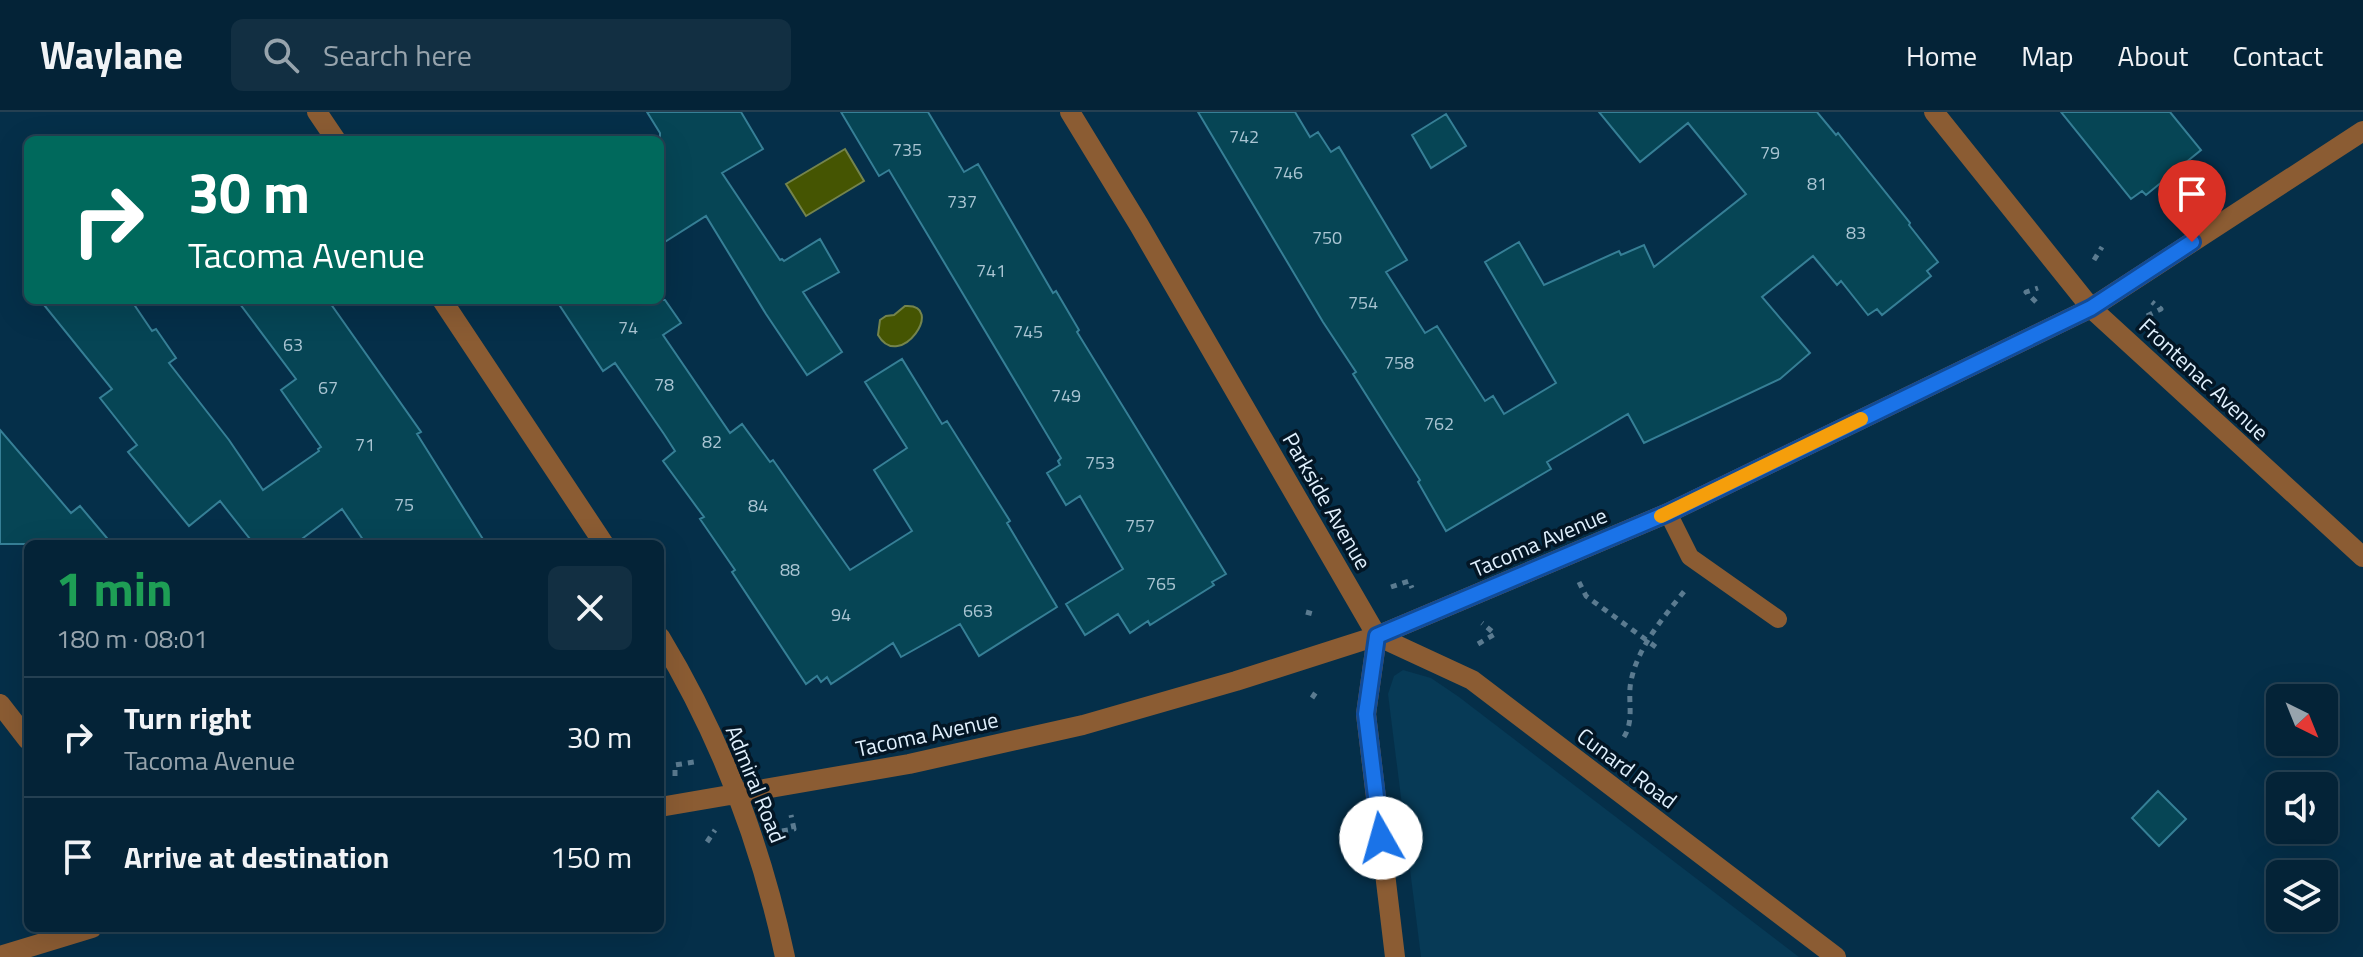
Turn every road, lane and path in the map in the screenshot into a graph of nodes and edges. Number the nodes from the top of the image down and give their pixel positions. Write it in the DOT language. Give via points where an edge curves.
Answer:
graph roads {
  1 [pos="317,112"];
  2 [pos="1070,112"];
  3 [pos="1934,112"];
  4 [pos="2363,131"];
  5 [pos="333,136"];
  6 [pos="2102,247"];
  7 [pos="2094,260"];
  8 [pos="2026,292"];
  9 [pos="2037,302"];
  10 [pos="445,304"];
  11 [pos="2091,308"];
  12 [pos="2161,309"];
  13 [pos="2147,316"];
  14 [pos="1668,513"];
  15 [pos="601,540"];
  16 [pos="2363,557"];
  17 [pos="1409,581"];
  18 [pos="1580,583"];
  19 [pos="1391,587"];
  20 [pos="1672,608"];
  21 [pos="1306,612"];
  22 [pos="1313,614"];
  23 [pos="1778,619"];
  24 [pos="1481,623"];
  25 [pos="1377,636"];
  26 [pos="1647,641"];
  27 [pos="664,644"];
  28 [pos="1478,644"];
  29 [pos="1660,650"];
  30 [pos="1316,692"];
  31 [pos="1312,698"];
  32 [pos="0,704"];
  33 [pos="24,735"];
  34 [pos="1624,737"];
  35 [pos="696,761"];
  36 [pos="675,765"];
  37 [pos="737,794"];
  38 [pos="664,806"];
  39 [pos="791,814"];
  40 [pos="715,830"];
  41 [pos="777,831"];
  42 [pos="707,842"];
  43 [pos="79,932"];
  44 [pos="0,956"];
  45 [pos="785,957"];
  46 [pos="1395,957"];
  47 [pos="1836,957"];
  1 -- 5 [label="street"];
  2 -- 25 [label="street, Parkside Avenue"];
  3 -- 11 [label="street, Frontenac Avenue"];
  4 -- 11 [label="street, Tacoma Avenue"];
  6 -- 7 [label="path"];
  8 -- 9 [label="path"];
  10 -- 15 [label="street"];
  11 -- 14 [label="street, Tacoma Avenue"];
  11 -- 16 [label="street, Frontenac Avenue"];
  12 -- 13 [label="path"];
  14 -- 23 [label="lane" via="1690,557"];
  14 -- 25 [label="street, Tacoma Avenue"];
  17 -- 19 [label="path"];
  18 -- 26 [label="path" via="1586,596"];
  20 -- 26 [label="path"];
  21 -- 22 [label="path"];
  24 -- 28 [label="path" via="1495,634"];
  25 -- 37 [label="street, Tacoma Avenue" via="1083,725 909,764"];
  25 -- 46 [label="street" via="1366,714"];
  25 -- 47 [label="street, Cunard Road" via="1472,680"];
  26 -- 29 [label="path"];
  26 -- 34 [label="path" via="1631,680"];
  27 -- 37 [label="street, Admiral Road"];
  30 -- 31 [label="path"];
  32 -- 33 [label="street"];
  35 -- 36 [label="path"];
  37 -- 38 [label="street, Tacoma Avenue"];
  37 -- 45 [label="street, Admiral Road"];
  39 -- 41 [label="path" via="794,829"];
  40 -- 42 [label="path"];
  43 -- 44 [label="street"];
}
